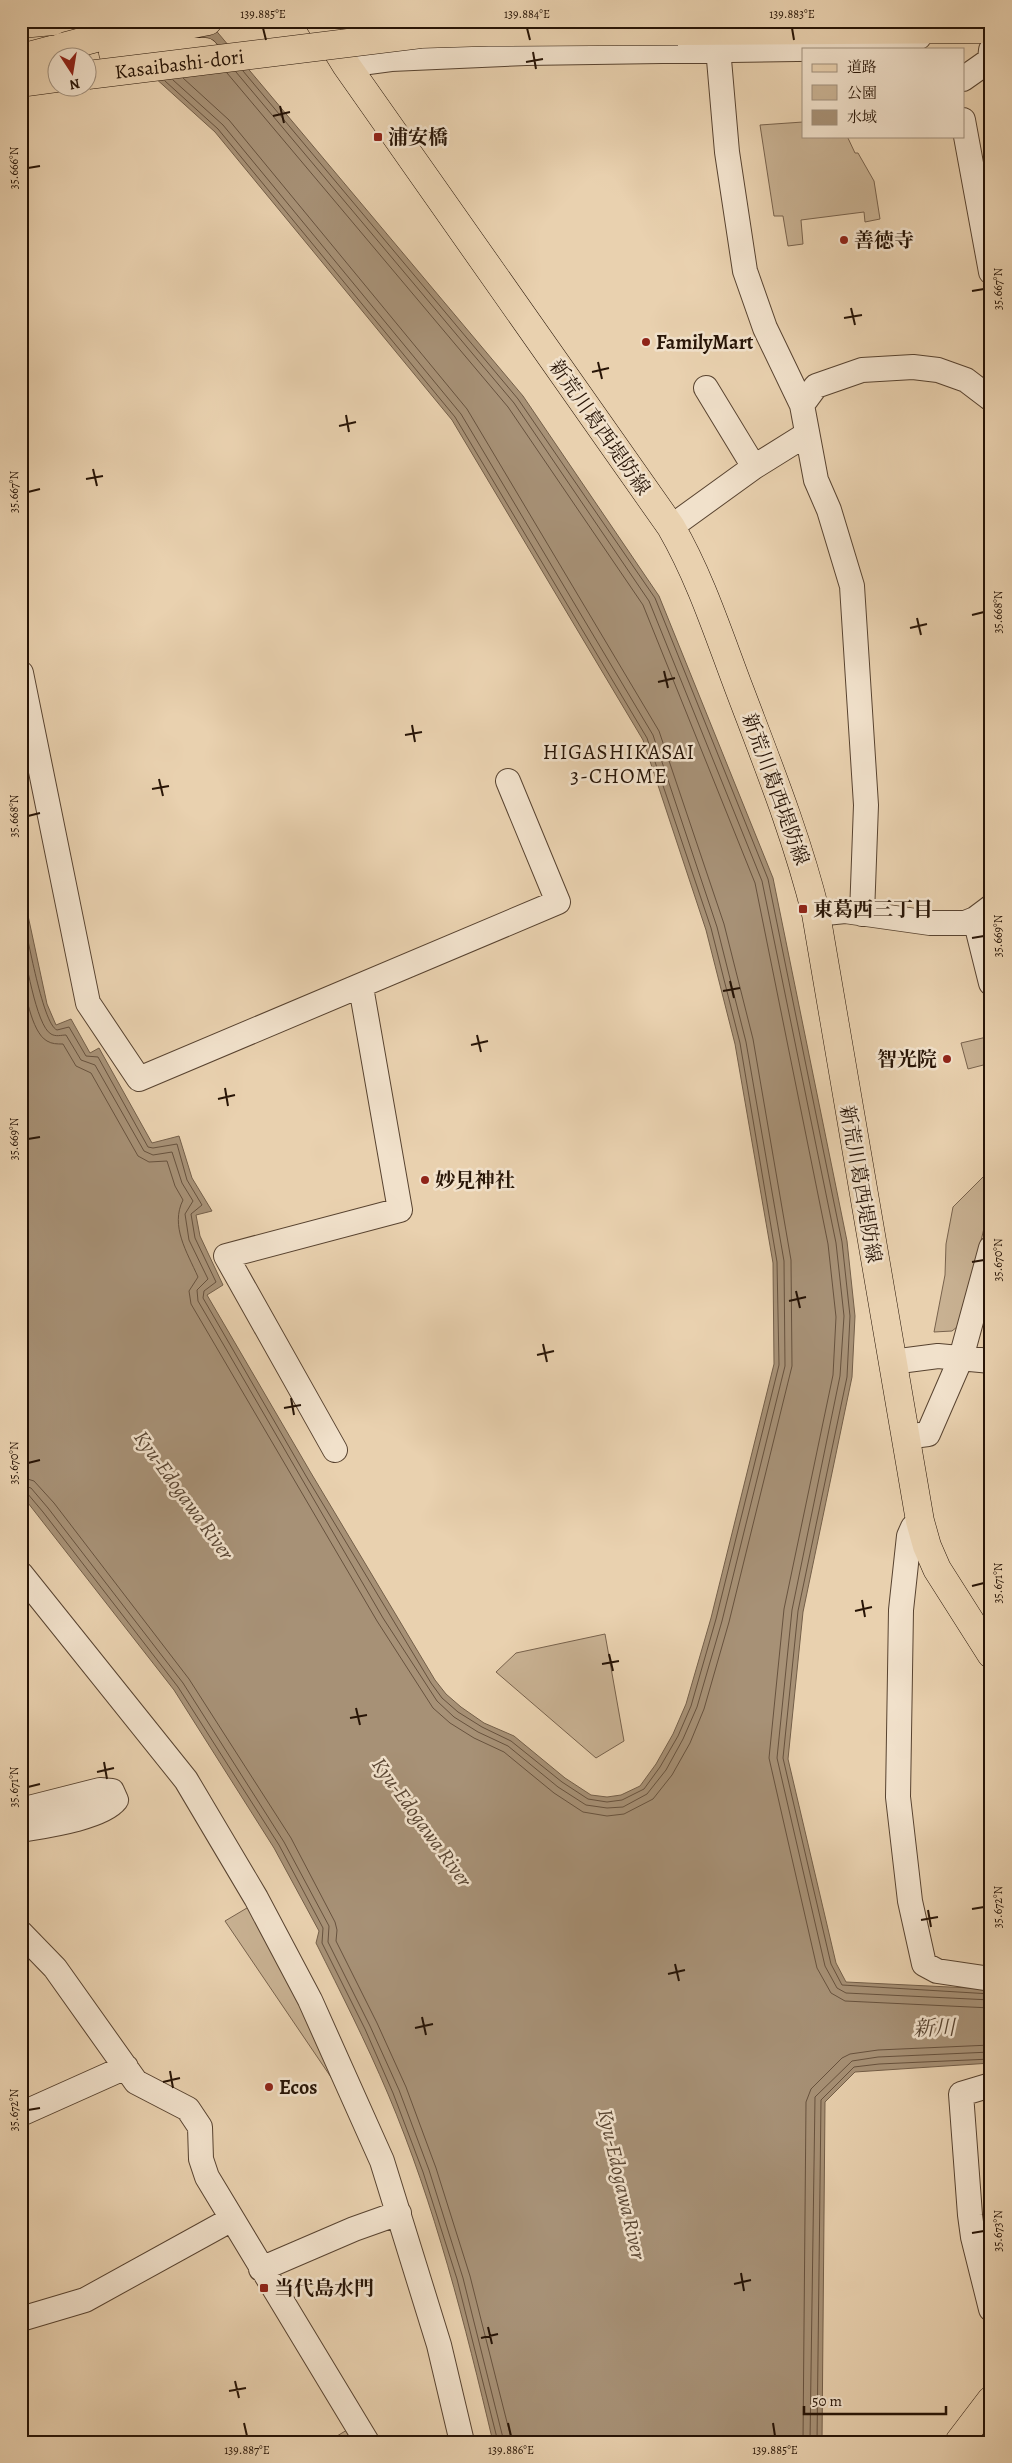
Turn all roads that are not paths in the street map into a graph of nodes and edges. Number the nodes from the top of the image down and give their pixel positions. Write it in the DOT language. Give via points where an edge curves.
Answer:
graph roads {
  1 [pos="48,21"];
  2 [pos="53,21"];
  3 [pos="208,21"];
  4 [pos="319,21"];
  5 [pos="21,24"];
  6 [pos="991,29"];
  7 [pos="955,30"];
  8 [pos="21,42"];
  9 [pos="718,48"];
  10 [pos="991,50"];
  11 [pos="265,53"];
  12 [pos="98,55"];
  13 [pos="21,58"];
  14 [pos="48,61"];
  15 [pos="21,64"];
  16 [pos="346,65"];
  17 [pos="98,74"];
  18 [pos="964,78"];
  19 [pos="48,79"];
  20 [pos="21,83"];
  21 [pos="964,125"];
  22 [pos="991,272"];
  23 [pos="706,388"];
  24 [pos="991,399"];
  25 [pos="802,405"];
  26 [pos="806,434"];
  27 [pos="754,467"];
  28 [pos="672,527"];
  29 [pos="21,673"];
  30 [pos="508,781"];
  31 [pos="983,913"];
  32 [pos="816,914"];
  33 [pos="862,914"];
  34 [pos="991,983"];
  35 [pos="361,987"];
  36 [pos="991,1248"];
  37 [pos="961,1358"];
  38 [pos="991,1361"];
  39 [pos="892,1362"];
  40 [pos="904,1437"];
  41 [pos="335,1450"];
  42 [pos="920,1522"];
  43 [pos="21,1574"];
  44 [pos="991,1654"];
  45 [pos="21,1810"];
  46 [pos="21,1830"];
  47 [pos="21,1933"];
  48 [pos="991,1979"];
  49 [pos="126,2067"];
  50 [pos="991,2085"];
  51 [pos="21,2114"];
  52 [pos="399,2213"];
  53 [pos="232,2219"];
  54 [pos="261,2269"];
  55 [pos="991,2309"];
  56 [pos="21,2319"];
  57 [pos="991,2400"];
  58 [pos="367,2442"];
  59 [pos="462,2442"];
  60 [pos="959,2442"];
  1 -- 8 [label="main road" via="48,30 40,40"];
  2 -- 5 [label="main road, bridge"];
  3 -- 13 [label="main road" via="157,31 104,36"];
  4 -- 16 [label="main road, 新荒川葛西堤防線"];
  6 -- 7 [label="main road, Kasaibashi-dori"];
  7 -- 9 [label="street" via="868,48"];
  7 -- 11 [label="main road, Kasaibashi-dori, bridge" via="421,34"];
  9 -- 16 [label="street" via="401,58"];
  9 -- 25 [label="street" via="727,152 745,271 766,328"];
  10 -- 18 [label="street" via="990,60"];
  11 -- 12 [label="main road, bridge" via="134,51"];
  11 -- 17 [label="main road, Kasaibashi-dori, bridge"];
  14 -- 15 [label="main road"];
  16 -- 28 [label="main road, 新荒川葛西堤防線"];
  19 -- 20 [label="main road"];
  21 -- 22 [label="street"];
  23 -- 27 [label="street"];
  24 -- 25 [label="street" via="966,380 938,370 913,367 862,370 816,386"];
  25 -- 26 [label="street"];
  26 -- 27 [label="street"];
  26 -- 33 [label="street" via="816,480 829,510 852,586 866,805"];
  27 -- 28 [label="street"];
  28 -- 32 [label="main road, 新荒川葛西堤防線" via="703,592 793,830"];
  29 -- 35 [label="street" via="88,1003 139,1079"];
  30 -- 35 [label="street" via="558,902"];
  31 -- 33 [label="street" via="965,923 930,923"];
  31 -- 34 [label="street"];
  32 -- 33 [label="street" via="845,911"];
  32 -- 39 [label="main road, 新荒川葛西堤防線"];
  35 -- 41 [label="street" via="400,1210 226,1256"];
  36 -- 37 [label="street"];
  37 -- 38 [label="street"];
  37 -- 39 [label="street" via="938,1356"];
  37 -- 40 [label="street" via="928,1434"];
  39 -- 40 [label="main road, 新荒川葛西堤防線"];
  40 -- 42 [label="main road, 新荒川葛西堤防線"];
  42 -- 44 [label="main road, 新荒川葛西堤防線" via="937,1569"];
  42 -- 48 [label="street" via="913,1526 909,1536 901,1610 898,1797 910,1901 924,1964 937,1971"];
  43 -- 52 [label="street" via="186,1780 256,1898 310,2000 351,2090 382,2161"];
  45 -- 46 [label="street" via="100,1790 112,1791 116,1800 108,1807 84,1816"];
  47 -- 49 [label="street" via="56,1968"];
  49 -- 51 [label="street"];
  49 -- 53 [label="street" via="136,2082 188,2109 200,2128 201,2158 207,2177"];
  50 -- 55 [label="street" via="961,2094 973,2238"];
  52 -- 54 [label="street"];
  52 -- 59 [label="street" via="439,2345"];
  53 -- 54 [label="street"];
  53 -- 56 [label="street" via="85,2300"];
  54 -- 58 [label="street"];
  57 -- 60 [label="main road"];
}
